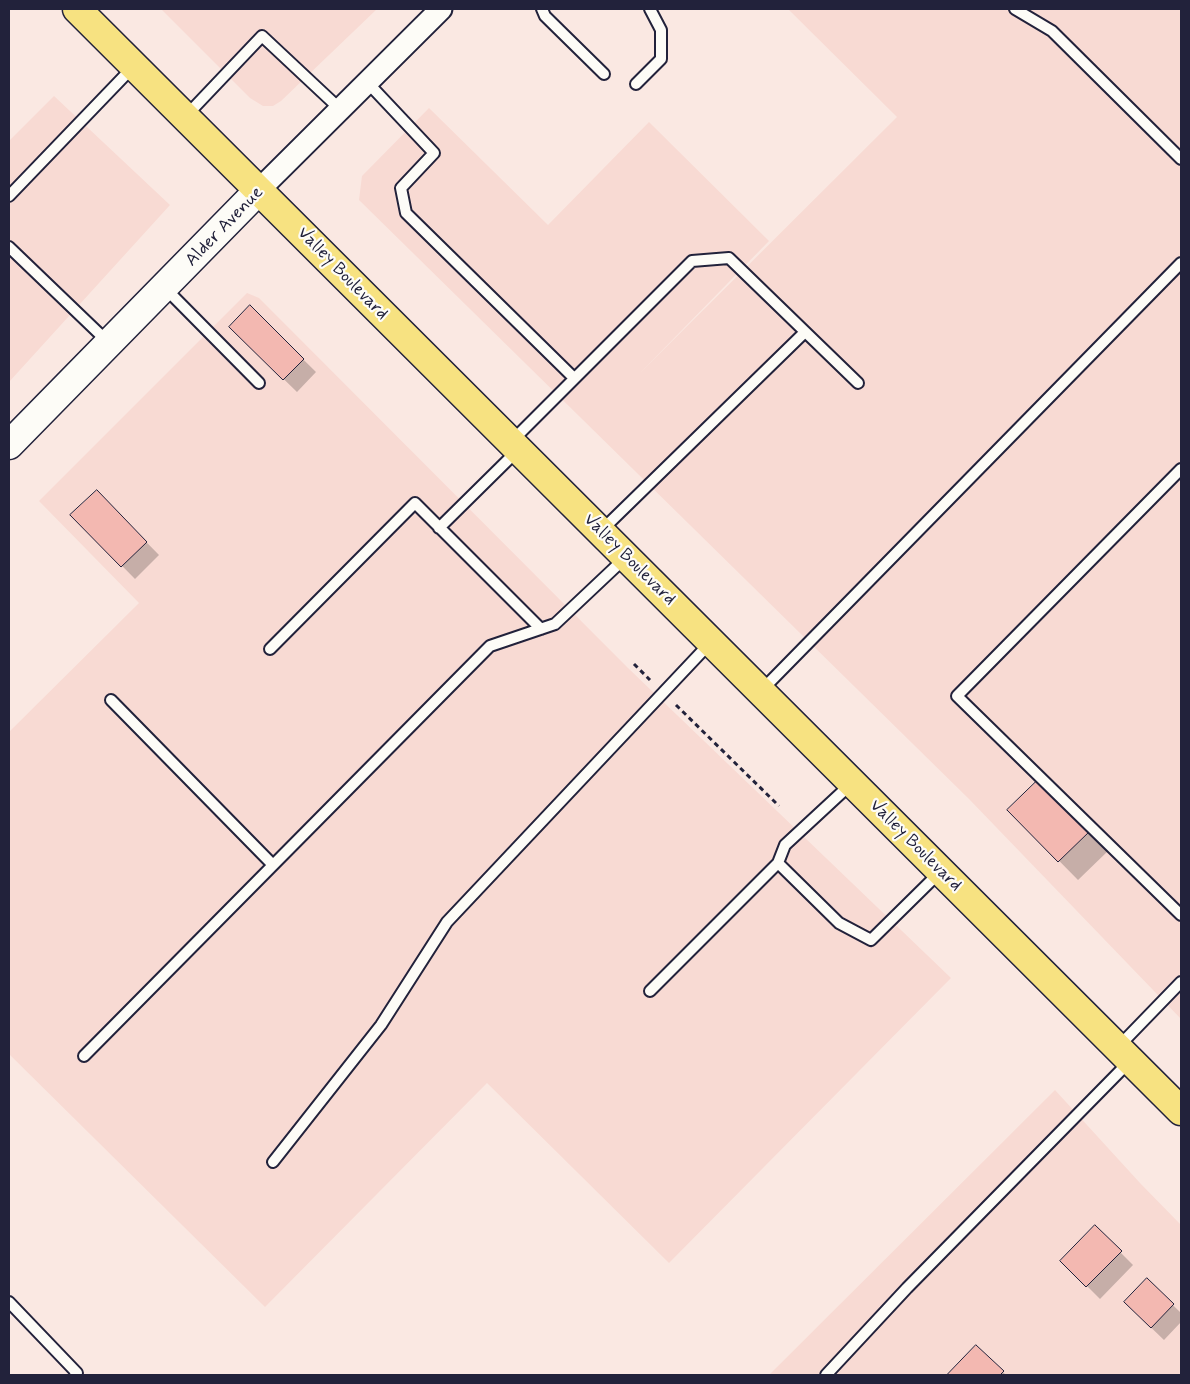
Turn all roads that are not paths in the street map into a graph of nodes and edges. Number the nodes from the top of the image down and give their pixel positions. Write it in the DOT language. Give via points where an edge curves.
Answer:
graph roads {
  1 [pos="77,9"];
  2 [pos="441,9"];
  3 [pos="542,9"];
  4 [pos="650,9"];
  5 [pos="1015,9"];
  6 [pos="134,65"];
  7 [pos="604,74"];
  8 [pos="368,83"];
  9 [pos="636,84"];
  10 [pos="342,110"];
  11 [pos="185,116"];
  12 [pos="1181,159"];
  13 [pos="259,190"];
  14 [pos="9,196"];
  15 [pos="9,247"];
  16 [pos="1181,263"];
  17 [pos="165,288"];
  18 [pos="805,332"];
  19 [pos="109,344"];
  20 [pos="574,378"];
  21 [pos="259,382"];
  22 [pos="858,383"];
  23 [pos="9,445"];
  24 [pos="514,446"];
  25 [pos="1181,469"];
  26 [pos="439,528"];
  27 [pos="600,532"];
  28 [pos="626,558"];
  29 [pos="541,629"];
  30 [pos="710,642"];
  31 [pos="270,649"];
  32 [pos="760,692"];
  33 [pos="111,700"];
  34 [pos="852,783"];
  35 [pos="778,863"];
  36 [pos="273,865"];
  37 [pos="941,872"];
  38 [pos="1181,915"];
  39 [pos="1181,982"];
  40 [pos="650,991"];
  41 [pos="1124,1054"];
  42 [pos="84,1056"];
  43 [pos="1181,1111"];
  44 [pos="274,1162"];
  45 [pos="9,1302"];
  46 [pos="75,1375"];
  47 [pos="826,1375"];
  1 -- 6 [label="main road, Valley Boulevard"];
  2 -- 8 [label="street, Alder Avenue"];
  3 -- 7 [label="lane" via="545,16"];
  4 -- 9 [label="lane" via="661,30 661,59"];
  5 -- 12 [label="lane" via="1052,31"];
  6 -- 11 [label="main road, Valley Boulevard"];
  6 -- 14 [label="lane"];
  8 -- 10 [label="street, Alder Avenue"];
  8 -- 20 [label="lane" via="434,152 401,188 406,213"];
  10 -- 11 [label="lane" via="262,36"];
  10 -- 13 [label="street, Alder Avenue"];
  11 -- 13 [label="main road, Valley Boulevard"];
  13 -- 17 [label="main road, Alder Avenue"];
  13 -- 24 [label="main road, Valley Boulevard"];
  15 -- 19 [label="lane"];
  16 -- 32 [label="lane"];
  17 -- 19 [label="main road, Alder Avenue"];
  17 -- 21 [label="lane"];
  18 -- 20 [label="lane" via="729,258 692,262"];
  18 -- 22 [label="lane"];
  18 -- 27 [label="lane"];
  19 -- 23 [label="main road, Alder Avenue"];
  20 -- 24 [label="lane"];
  24 -- 26 [label="lane"];
  24 -- 27 [label="main road, Valley Boulevard"];
  25 -- 38 [label="lane" via="957,696"];
  26 -- 29 [label="lane"];
  26 -- 31 [label="lane" via="415,502"];
  27 -- 28 [label="main road, Valley Boulevard"];
  28 -- 29 [label="lane" via="555,624"];
  28 -- 30 [label="main road, Valley Boulevard"];
  29 -- 36 [label="lane" via="490,646"];
  30 -- 32 [label="main road, Valley Boulevard"];
  30 -- 44 [label="lane" via="447,922 381,1025"];
  32 -- 34 [label="main road, Valley Boulevard"];
  33 -- 36 [label="lane"];
  34 -- 35 [label="lane" via="785,845"];
  34 -- 37 [label="main road, Valley Boulevard"];
  35 -- 37 [label="lane" via="839,923 871,940"];
  35 -- 40 [label="lane"];
  36 -- 42 [label="lane"];
  37 -- 41 [label="main road, Valley Boulevard"];
  39 -- 41 [label="lane"];
  41 -- 43 [label="main road, Valley Boulevard"];
  41 -- 47 [label="lane"];
  45 -- 46 [label="lane" via="78,1373"];
}
